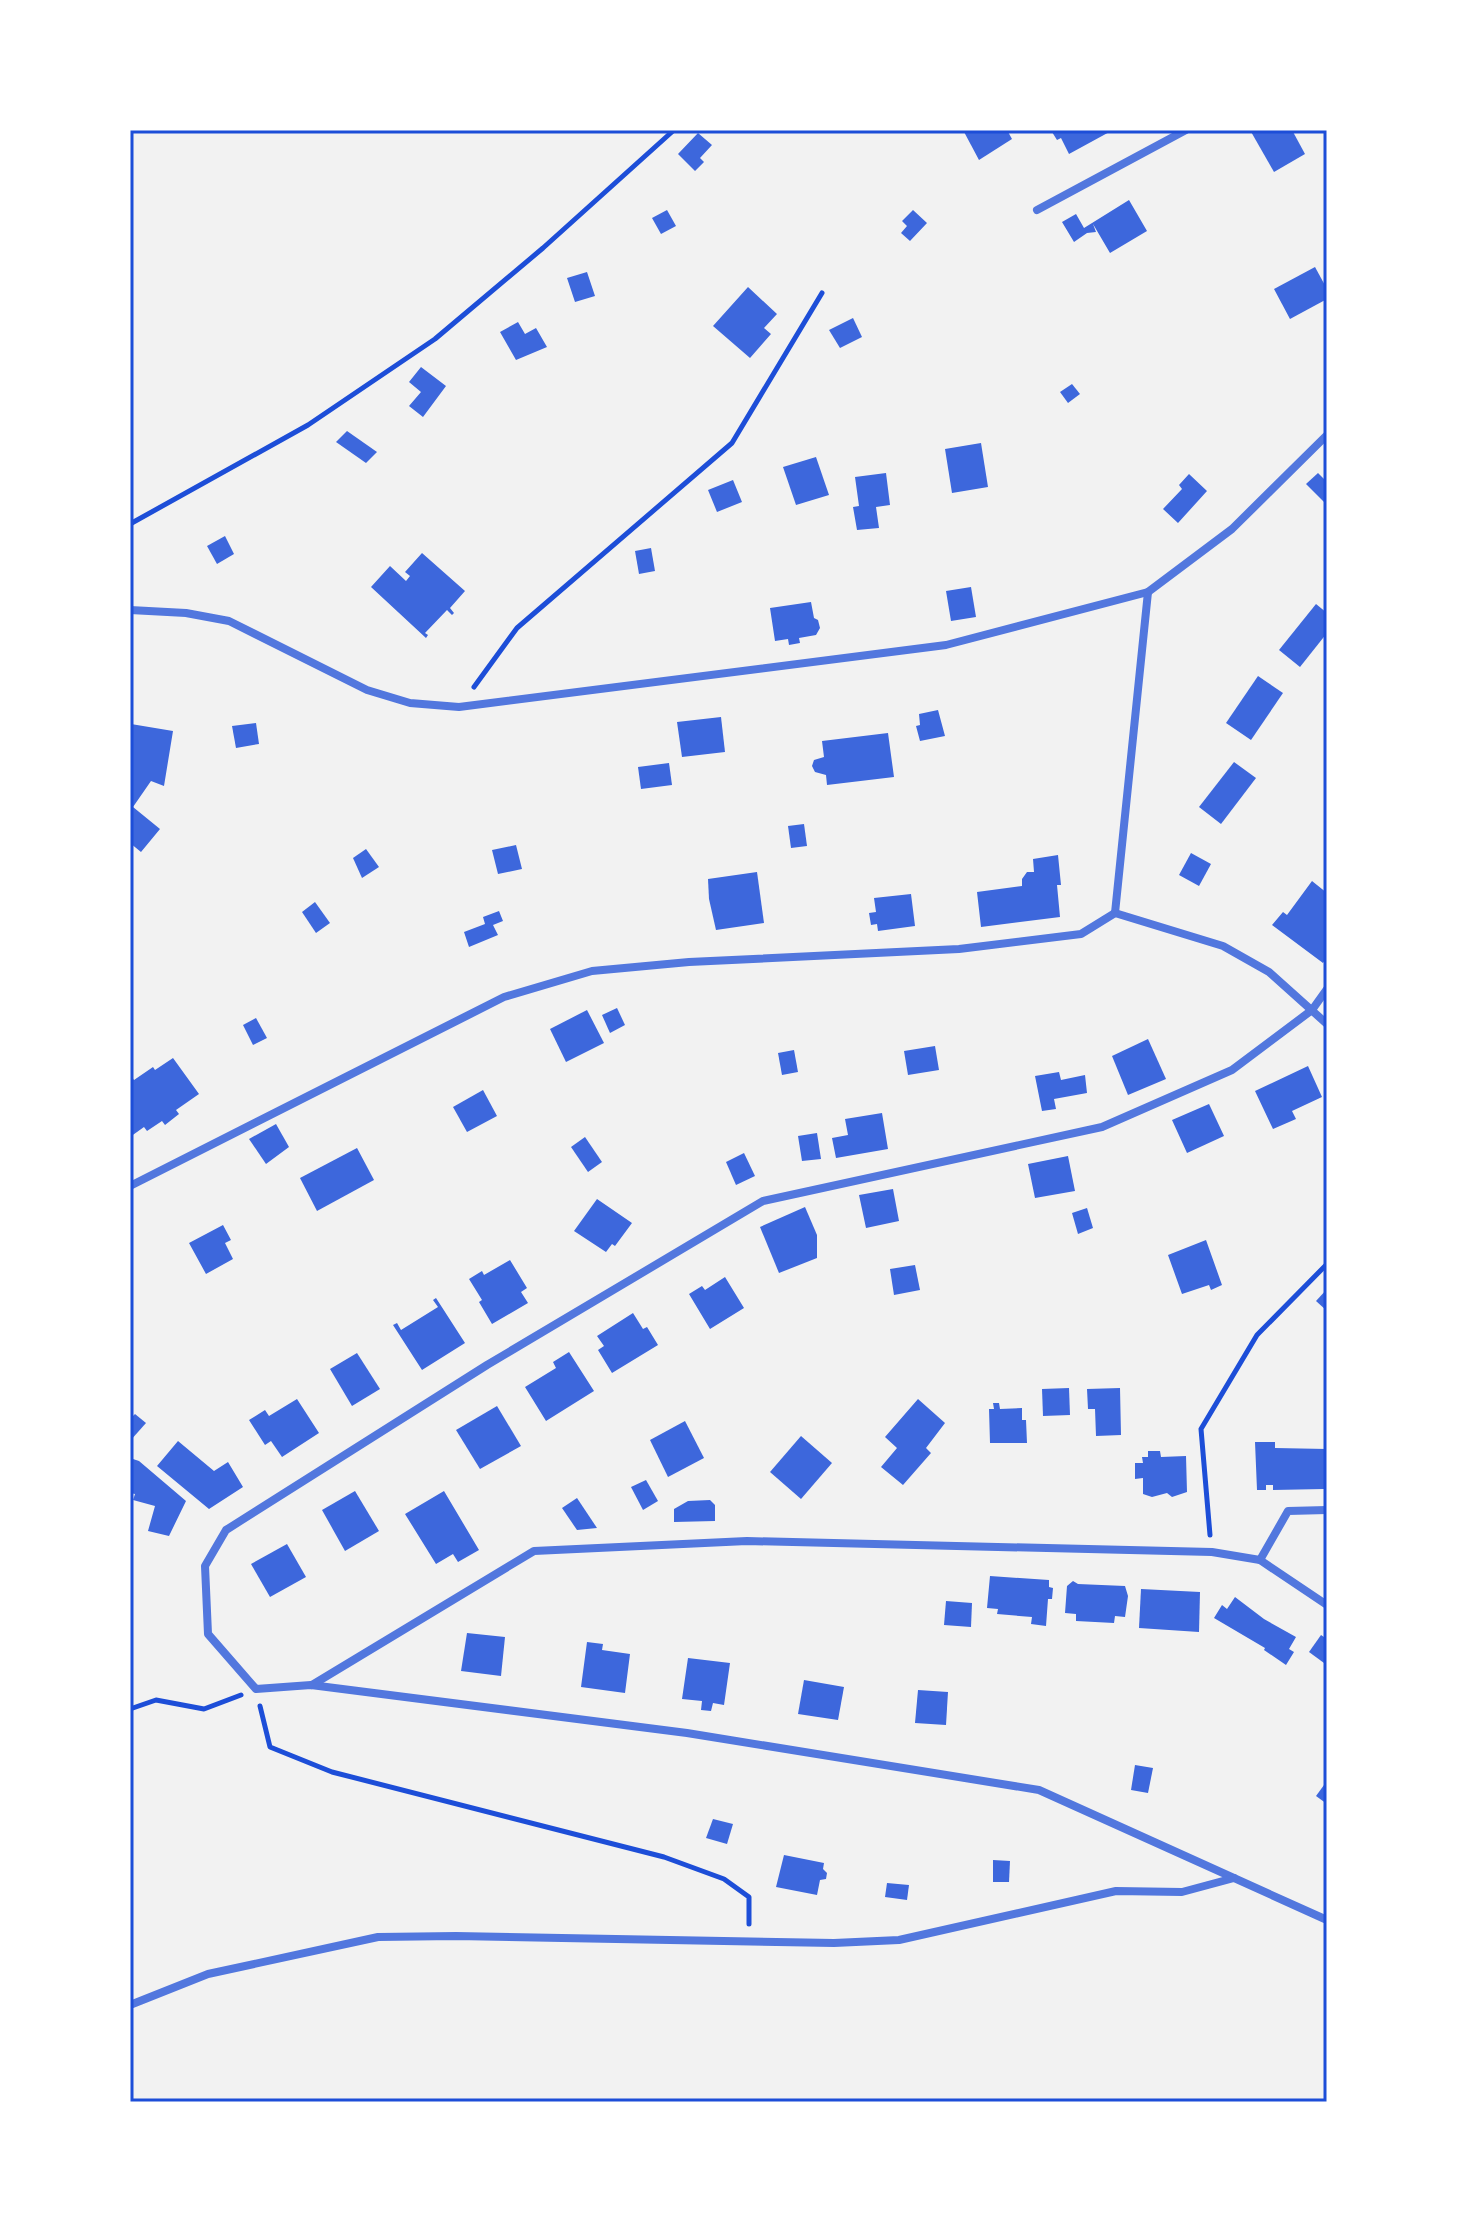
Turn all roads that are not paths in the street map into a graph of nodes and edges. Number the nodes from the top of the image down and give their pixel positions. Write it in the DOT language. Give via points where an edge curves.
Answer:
graph roads {
  1 [pos="1186,130"];
  2 [pos="1037,210"];
  3 [pos="1327,435"];
  4 [pos="1148,592"];
  5 [pos="130,610"];
  6 [pos="1115,913"];
  7 [pos="1327,989"];
  8 [pos="1312,1010"];
  9 [pos="1327,1024"];
  10 [pos="130,1186"];
  11 [pos="1327,1510"];
  12 [pos="1260,1560"];
  13 [pos="1327,1605"];
  14 [pos="311,1685"];
  15 [pos="1235,1878"];
  16 [pos="1327,1920"];
  17 [pos="130,2005"];
  1 -- 2 [label="street"];
  3 -- 4 [label="street" via="1232,529"];
  4 -- 5 [label="street" via="946,645 459,707 410,703 367,690 229,621"];
  4 -- 6 [label="street"];
  6 -- 8 [label="street" via="1223,946 1269,972"];
  6 -- 10 [label="street" via="1081,934 959,949 689,962 592,971 550,982 504,997"];
  7 -- 8 [label="street"];
  8 -- 9 [label="street"];
  8 -- 14 [label="street" via="1232,1070 1102,1127 763,1201 487,1365 226,1530 205,1566 208,1634 256,1689"];
  11 -- 12 [label="street" via="1288,1511"];
  12 -- 13 [label="street"];
  12 -- 14 [label="street" via="1212,1552 747,1541 534,1551"];
  14 -- 15 [label="street" via="687,1733 1039,1790"];
  15 -- 16 [label="street"];
  15 -- 17 [label="street" via="1182,1892 1116,1891 899,1940 378,1937 208,1974"];
}
